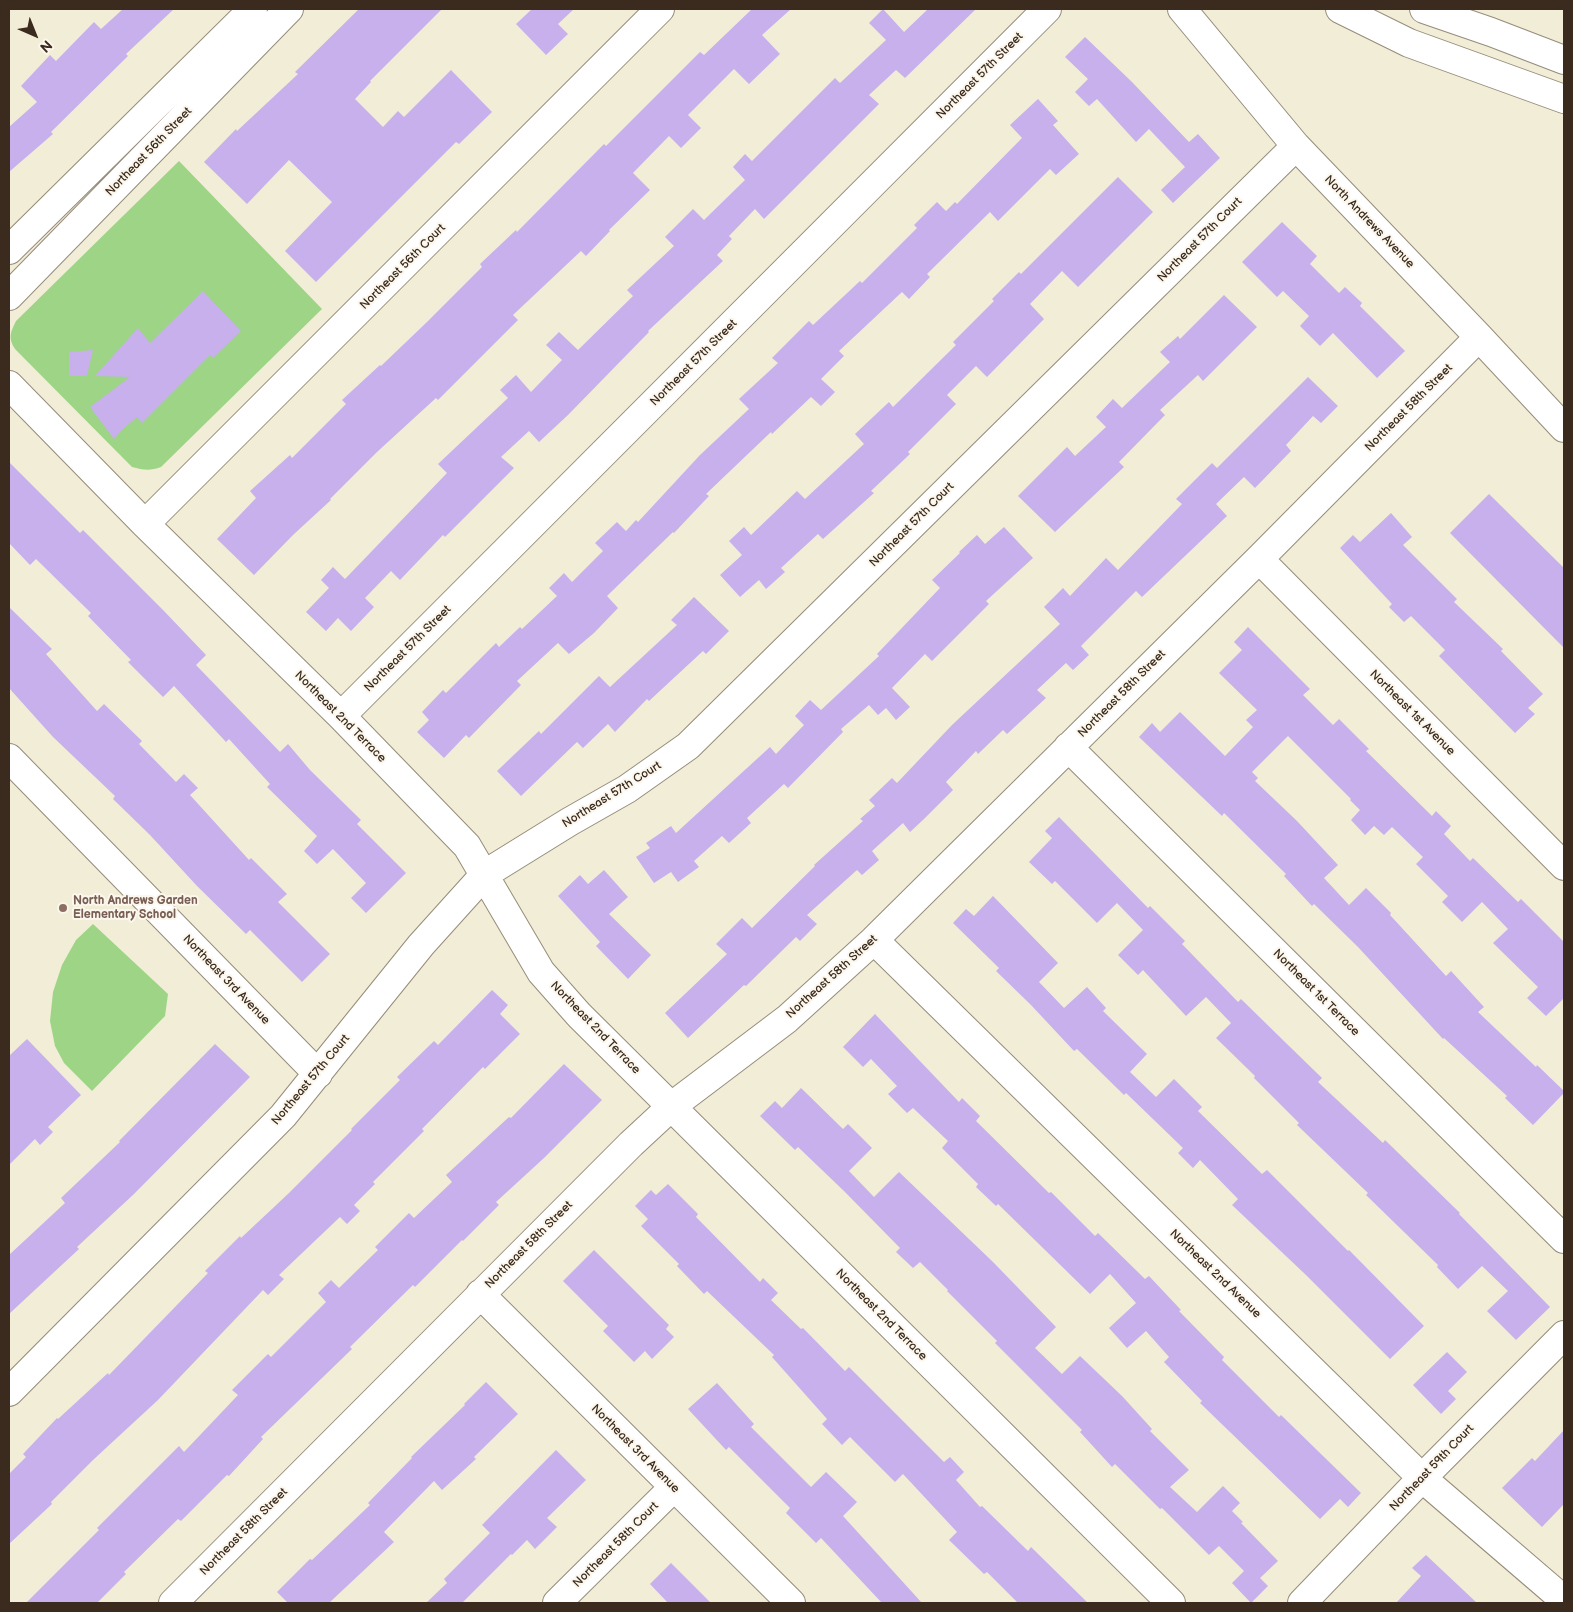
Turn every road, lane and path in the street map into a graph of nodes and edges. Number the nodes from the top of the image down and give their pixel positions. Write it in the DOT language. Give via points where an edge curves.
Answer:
graph roads {
  1 [pos="253,9"];
  2 [pos="289,9"];
  3 [pos="660,9"];
  4 [pos="1047,9"];
  5 [pos="1182,9"];
  6 [pos="1340,9"];
  7 [pos="1424,9"];
  8 [pos="1564,60"];
  9 [pos="1564,99"];
  10 [pos="1296,146"];
  11 [pos="9,250"];
  12 [pos="9,296"];
  13 [pos="1479,337"];
  14 [pos="9,385"];
  15 [pos="1564,428"];
  16 [pos="145,524"];
  17 [pos="1259,559"];
  18 [pos="341,716"];
  19 [pos="1068,747"];
  20 [pos="9,758"];
  21 [pos="1564,866"];
  22 [pos="485,874"];
  23 [pos="874,940"];
  24 [pos="318,1074"];
  25 [pos="672,1106"];
  26 [pos="1564,1239"];
  27 [pos="480,1294"];
  28 [pos="1564,1335"];
  29 [pos="9,1392"];
  30 [pos="1422,1478"];
  31 [pos="674,1487"];
  32 [pos="1564,1600"];
  33 [pos="173,1603"];
  34 [pos="557,1603"];
  35 [pos="791,1603"];
  36 [pos="1171,1603"];
  37 [pos="1302,1603"];
  1 -- 11 [label="street"];
  2 -- 12 [label="street, Northeast 56th Street"];
  3 -- 16 [label="street, Northeast 56th Court"];
  4 -- 18 [label="street, Northeast 57th Street"];
  5 -- 10 [label="street, North Andrews Avenue"];
  6 -- 9 [label="street" via="1409,43"];
  7 -- 8 [label="street"];
  10 -- 13 [label="street, North Andrews Avenue"];
  10 -- 22 [label="street, Northeast 57th Court" via="688,746 627,789"];
  13 -- 15 [label="street, North Andrews Avenue"];
  13 -- 17 [label="street, Northeast 58th Street"];
  14 -- 16 [label="street, Northeast 2nd Terrace"];
  16 -- 18 [label="street, Northeast 2nd Terrace"];
  17 -- 19 [label="street, Northeast 58th Street"];
  17 -- 21 [label="street, Northeast 1st Avenue"];
  18 -- 22 [label="street, Northeast 2nd Terrace" via="467,846"];
  19 -- 23 [label="street, Northeast 58th Street"];
  19 -- 26 [label="street, Northeast 1st Terrace"];
  20 -- 24 [label="street, Northeast 3rd Avenue"];
  22 -- 24 [label="street, Northeast 57th Court" via="421,945"];
  22 -- 25 [label="street, Northeast 2nd Terrace" via="541,972 579,1015"];
  23 -- 25 [label="street, Northeast 58th Street" via="787,1019"];
  23 -- 30 [label="street, Northeast 2nd Avenue"];
  24 -- 29 [label="street, Northeast 57th Court" via="283,1116"];
  25 -- 27 [label="street, Northeast 58th Street"];
  25 -- 36 [label="street, Northeast 2nd Terrace"];
  27 -- 31 [label="street, Northeast 3rd Avenue"];
  27 -- 33 [label="street, Northeast 58th Street"];
  28 -- 30 [label="street, Northeast 59th Court"];
  30 -- 32 [label="street, Northeast 2nd Avenue"];
  30 -- 37 [label="street, Northeast 59th Court"];
  31 -- 34 [label="street, Northeast 58th Court"];
  31 -- 35 [label="street, Northeast 3rd Avenue"];
}
